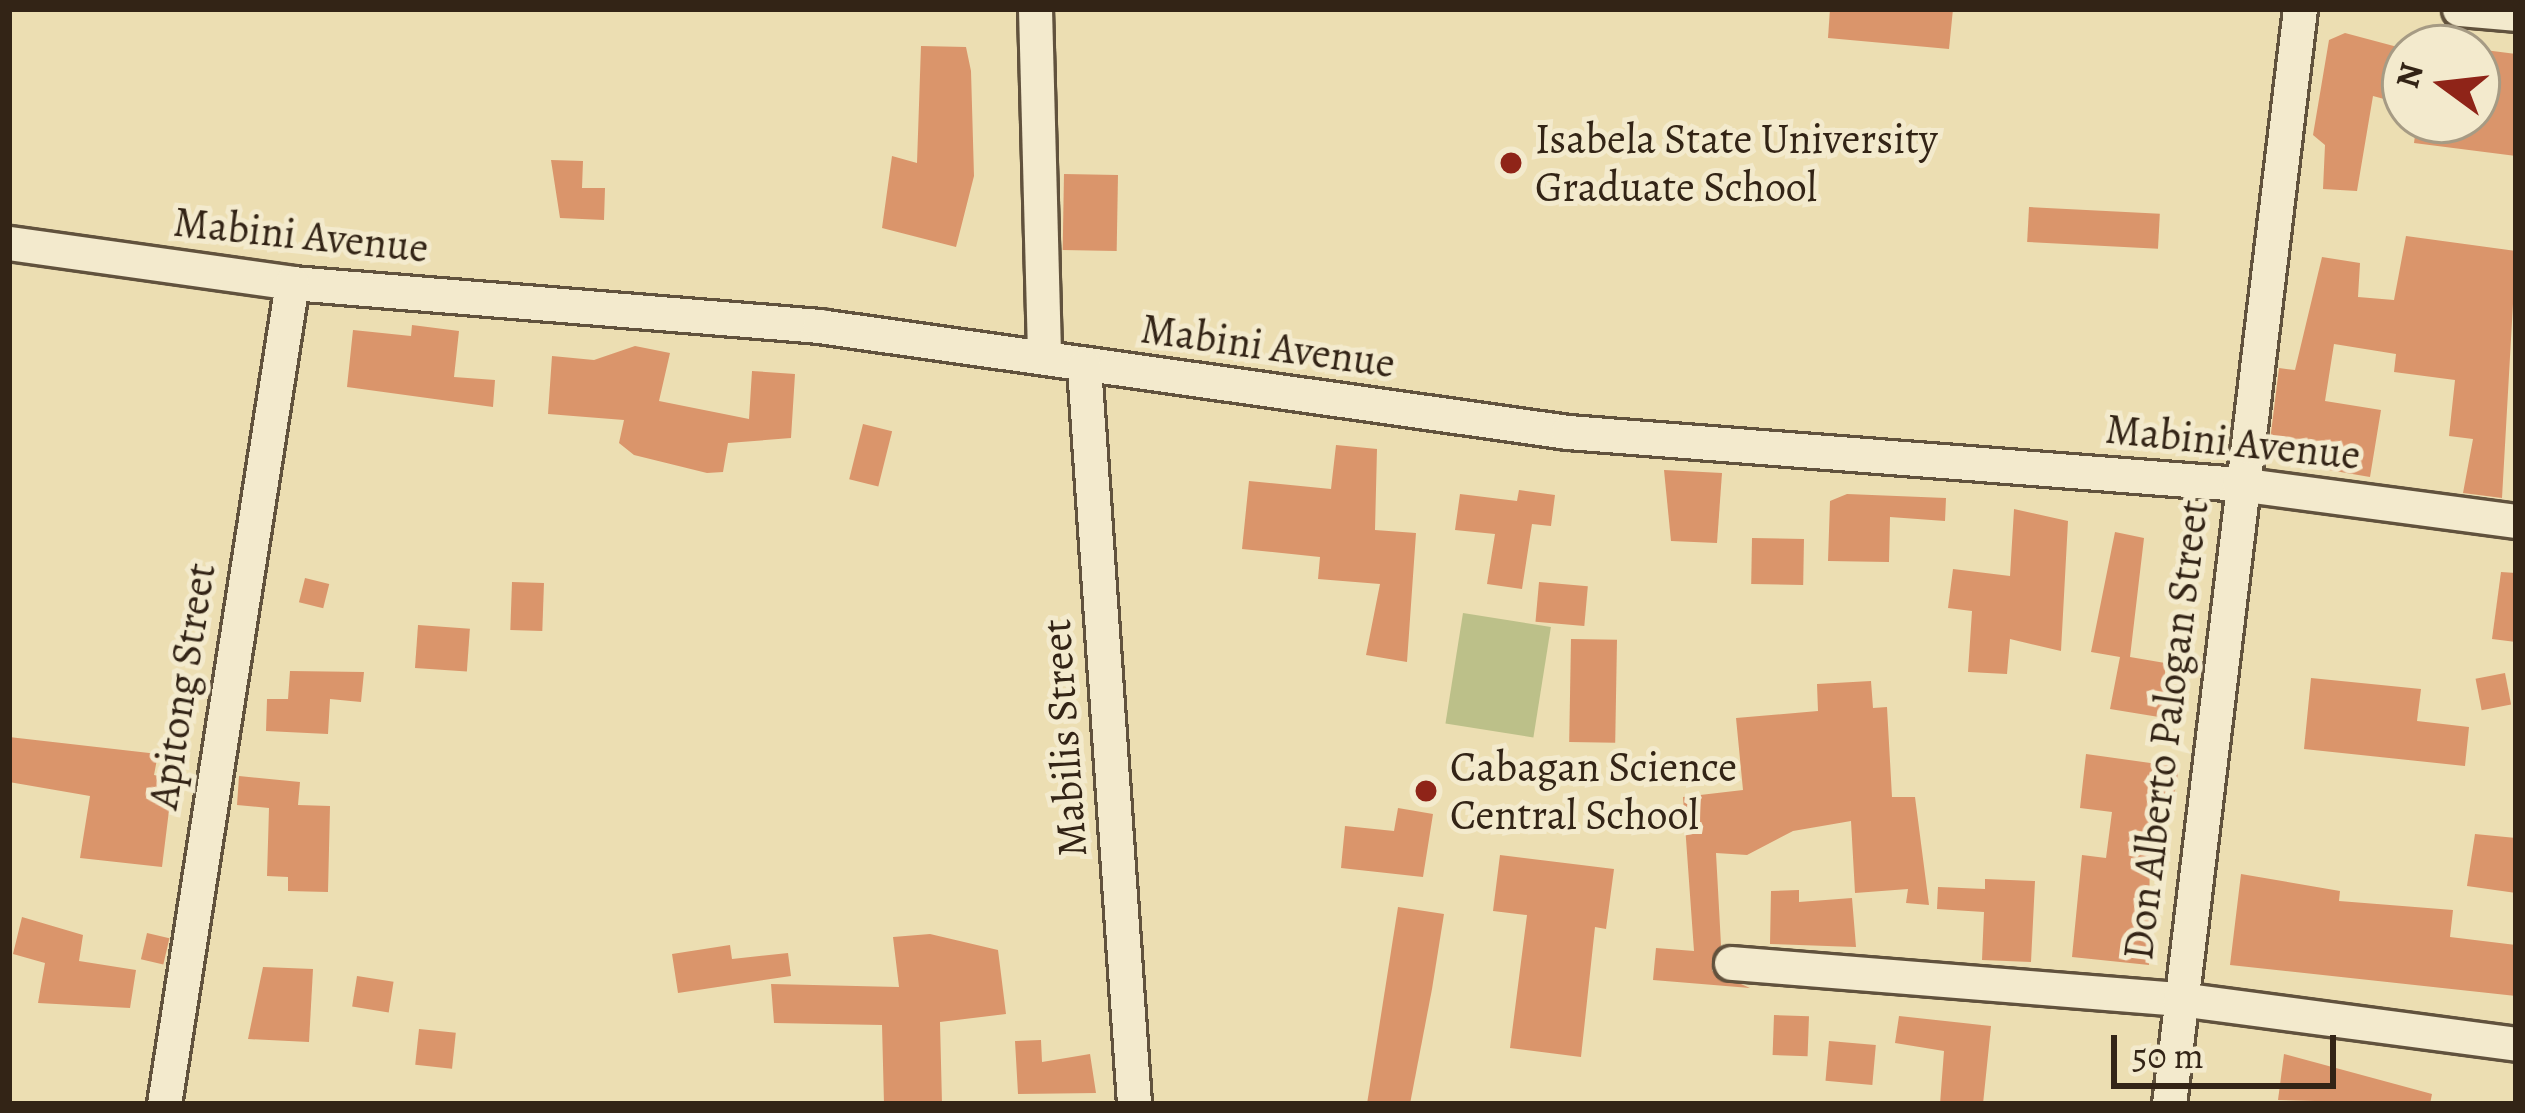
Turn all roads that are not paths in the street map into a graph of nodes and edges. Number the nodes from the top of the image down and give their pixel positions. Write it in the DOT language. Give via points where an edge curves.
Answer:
graph roads {
  1 [pos="1035,9"];
  2 [pos="2300,9"];
  3 [pos="2459,9"];
  4 [pos="2516,14"];
  5 [pos="9,243"];
  6 [pos="292,284"];
  7 [pos="1044,355"];
  8 [pos="1084,365"];
  9 [pos="2239,484"];
  10 [pos="2516,521"];
  11 [pos="1731,964"];
  12 [pos="2180,999"];
  13 [pos="2516,1044"];
  14 [pos="164,1104"];
  15 [pos="1134,1104"];
  16 [pos="2169,1104"];
  1 -- 7 [label="street"];
  2 -- 9 [label="street, Don Alberto Palogan Street"];
  3 -- 4 [label="street"];
  5 -- 6 [label="street, Mabini Avenue"];
  6 -- 7 [label="street, Mabini Avenue"];
  6 -- 14 [label="street, Apitong Street"];
  7 -- 8 [label="street, Mabini Avenue"];
  8 -- 9 [label="street, Mabini Avenue" via="1568,432"];
  8 -- 15 [label="street, Mabilis Street"];
  9 -- 10 [label="street, Mabini Avenue"];
  9 -- 12 [label="street, Don Alberto Palogan Street"];
  11 -- 12 [label="street"];
  12 -- 13 [label="street"];
  12 -- 16 [label="street, Don Alberto Palogan Street"];
}
